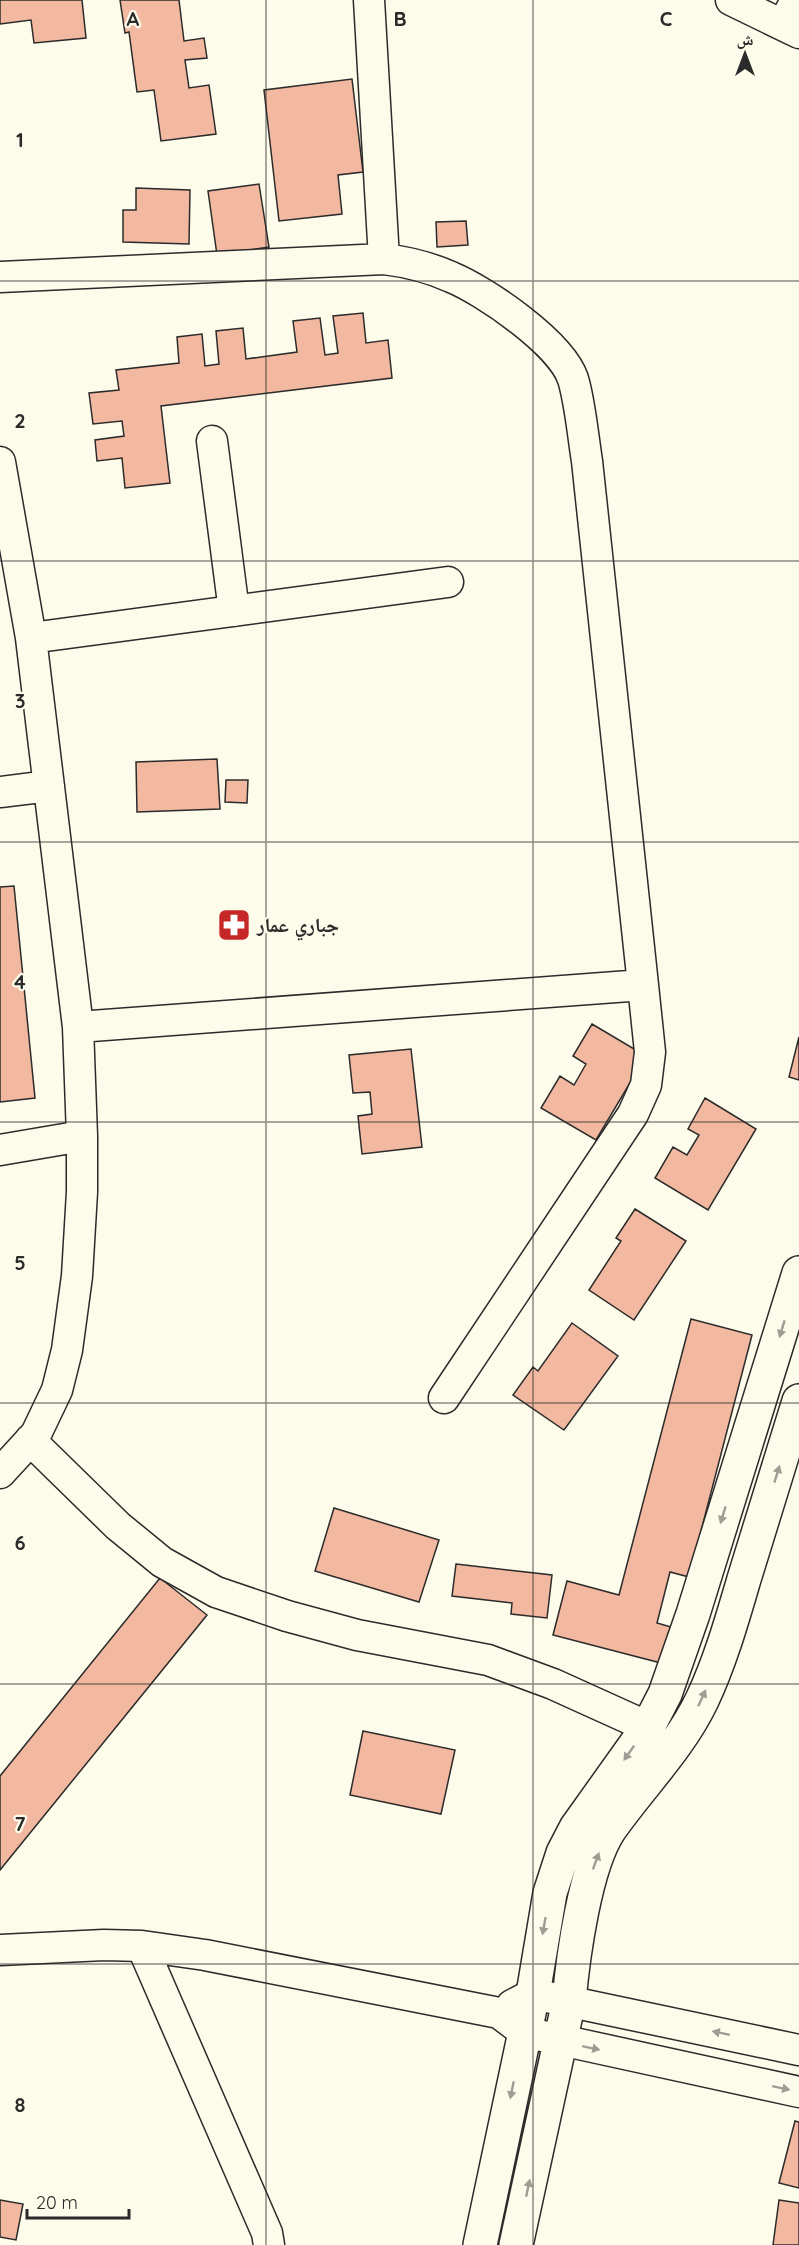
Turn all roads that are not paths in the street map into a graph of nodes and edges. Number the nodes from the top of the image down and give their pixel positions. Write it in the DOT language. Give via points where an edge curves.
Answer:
graph roads {
  1 [pos="369,0"];
  2 [pos="731,0"];
  3 [pos="793,20"];
  4 [pos="384,259"];
  5 [pos="0,277"];
  6 [pos="212,441"];
  7 [pos="0,462"];
  8 [pos="448,582"];
  9 [pos="234,611"];
  10 [pos="31,638"];
  11 [pos="49,786"];
  12 [pos="0,792"];
  13 [pos="643,985"];
  14 [pos="78,1027"];
  15 [pos="82,1137"];
  16 [pos="0,1150"];
  17 [pos="799,1273"];
  18 [pos="444,1398"];
  19 [pos="799,1401"];
  20 [pos="30,1440"];
  21 [pos="0,1473"];
  22 [pos="648,1727"];
  23 [pos="142,1946"];
  24 [pos="0,1950"];
  25 [pos="532,1994"];
  26 [pos="569,2001"];
  27 [pos="499,2013"];
  28 [pos="524,2032"];
  29 [pos="560,2041"];
  30 [pos="799,2050"];
  31 [pos="799,2092"];
  32 [pos="269,2245"];
  33 [pos="480,2245"];
  34 [pos="516,2245"];
  1 -- 4 [label="street"];
  2 -- 3 [label="street"];
  4 -- 5 [label="street"];
  4 -- 13 [label="street" via="412,263 453,277 495,303 561,357 573,378 587,461"];
  6 -- 9 [label="street"];
  7 -- 10 [label="street"];
  8 -- 9 [label="street"];
  9 -- 10 [label="street"];
  10 -- 11 [label="street"];
  11 -- 12 [label="street"];
  11 -- 14 [label="street"];
  13 -- 14 [label="street"];
  13 -- 18 [label="street" via="650,1052 646,1085 633,1114"];
  14 -- 15 [label="street"];
  15 -- 16 [label="street"];
  15 -- 20 [label="street" via="77,1275 67,1350 57,1390"];
  17 -- 22 [label="street, one-way" via="693,1614 665,1694"];
  26 -- 19 [label="street, one-way" via="595,1861 609,1831 678,1743 702,1699 726,1638"];
  20 -- 21 [label="street"];
  20 -- 22 [label="street" via="118,1526 162,1562 216,1592 357,1635 488,1660 553,1683"];
  22 -- 25 [label="street, one-way" via="576,1828 563,1853 550,1893"];
  23 -- 24 [label="street"];
  23 -- 27 [label="street"];
  23 -- 32 [label="street"];
  25 -- 26 [label="street"];
  25 -- 27 [label="street"];
  25 -- 28 [label="street"];
  26 -- 29 [label="street"];
  30 -- 26 [label="street, one-way"];
  27 -- 28 [label="street"];
  28 -- 29 [label="street"];
  28 -- 33 [label="street, one-way"];
  29 -- 31 [label="street, one-way"];
  34 -- 29 [label="street, one-way"];
}
